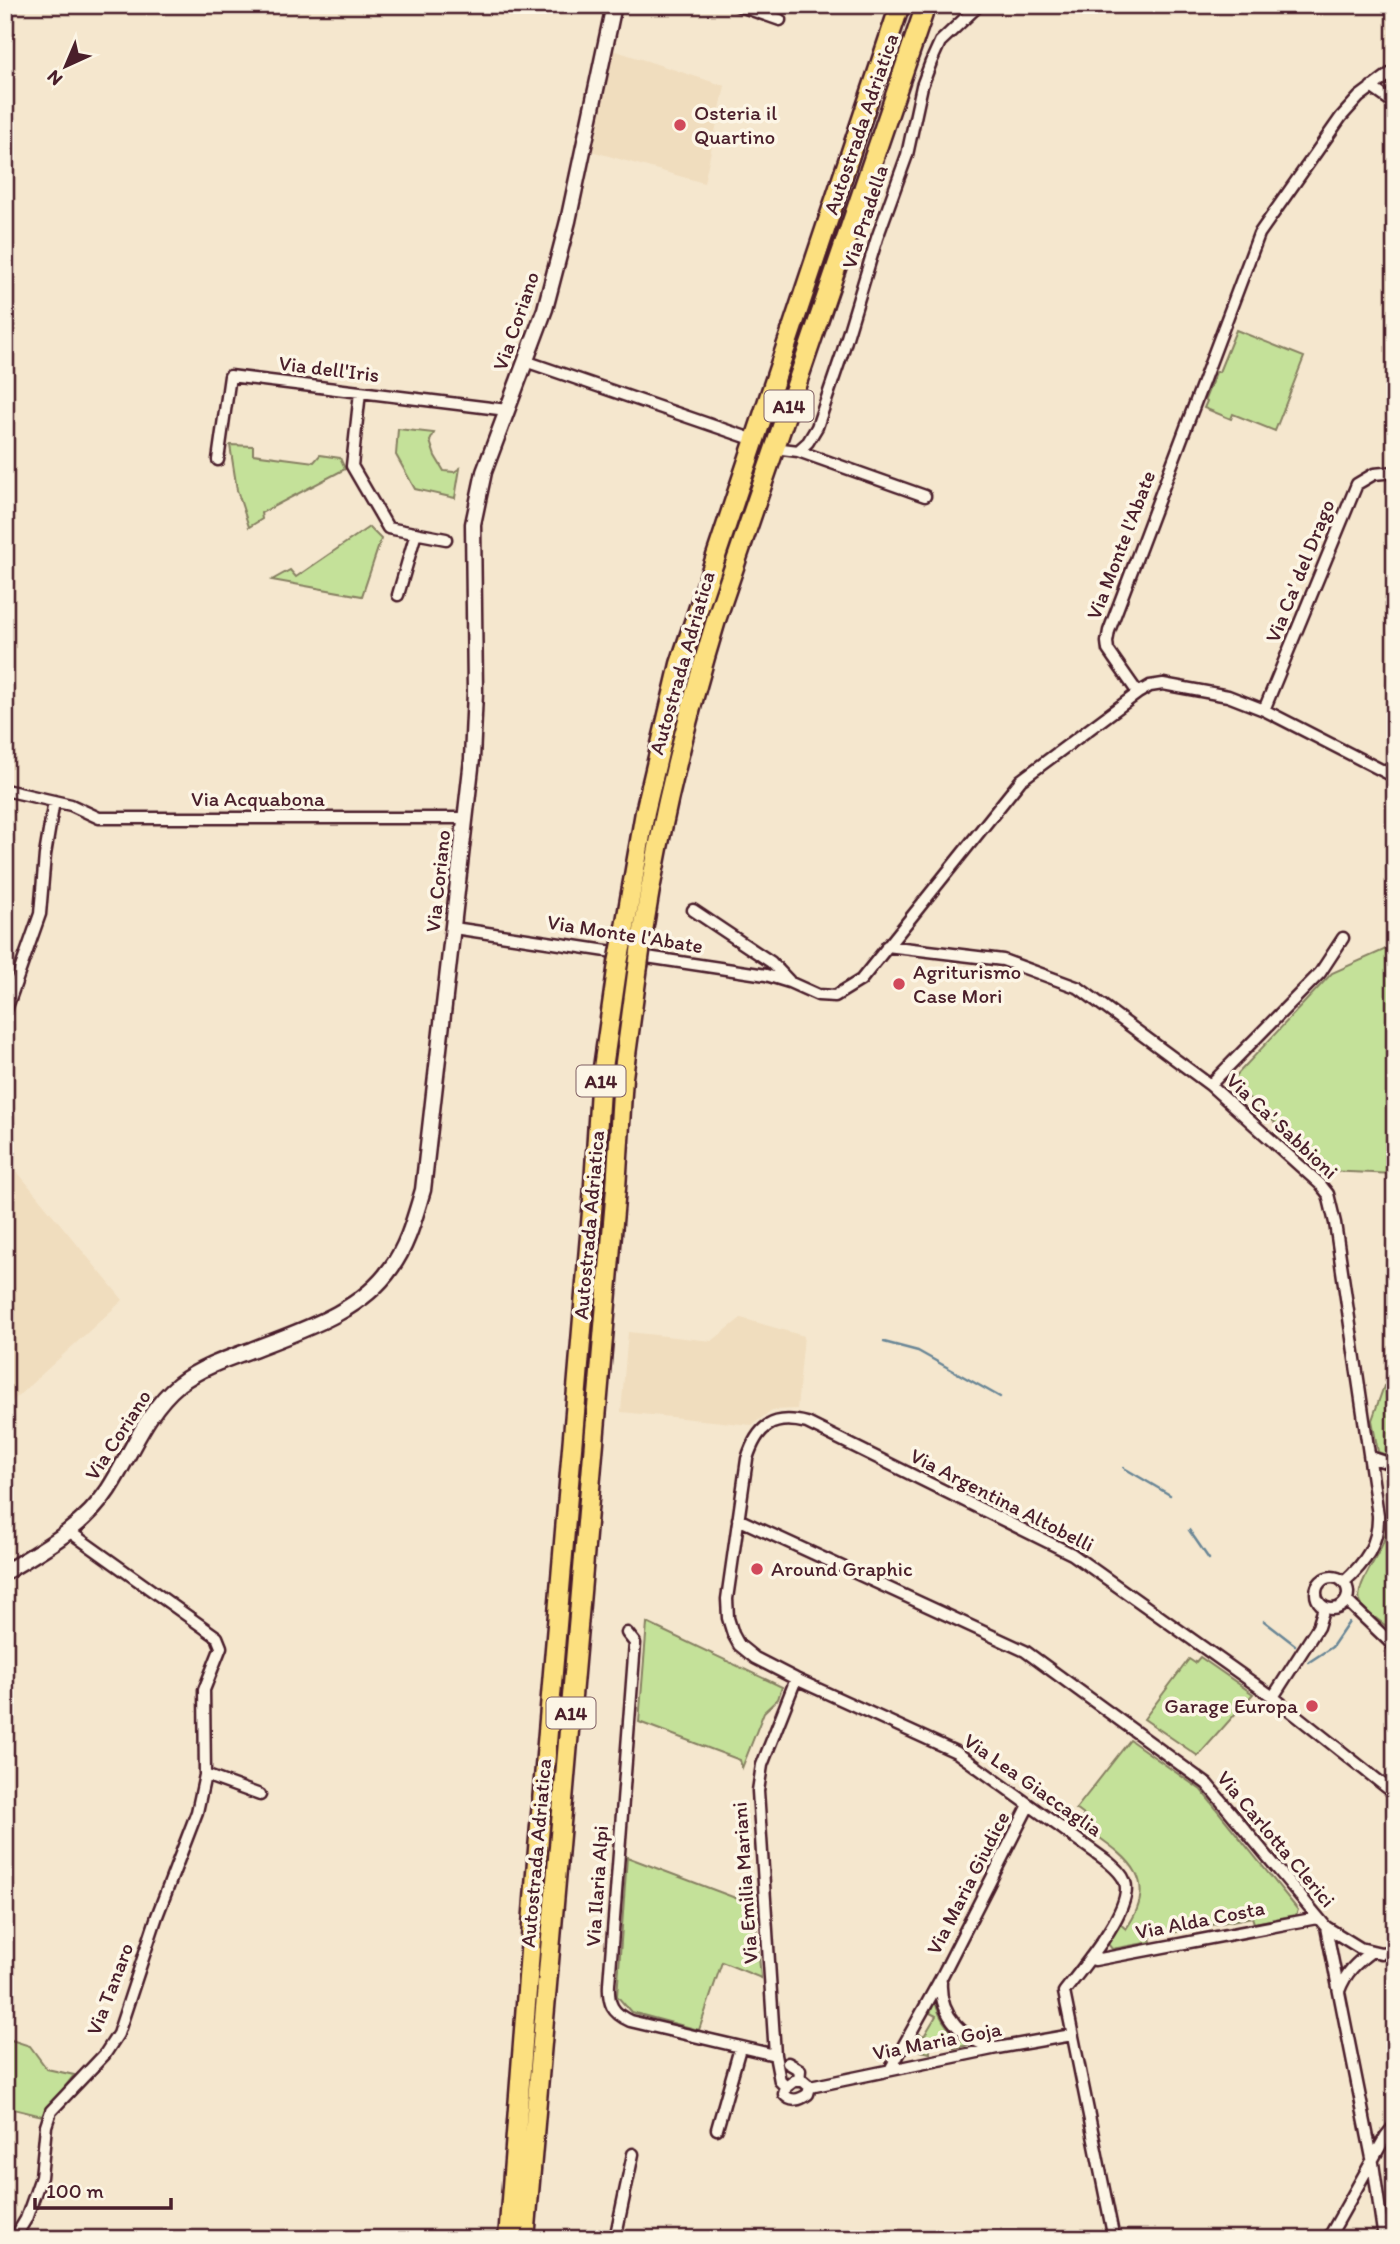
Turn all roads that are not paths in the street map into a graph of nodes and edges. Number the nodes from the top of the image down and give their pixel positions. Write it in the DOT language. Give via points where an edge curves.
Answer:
graph roads {
  1 [pos="614,5"];
  2 [pos="737,5"];
  3 [pos="900,5"];
  4 [pos="926,5"];
  5 [pos="979,5"];
  6 [pos="780,20"];
  7 [pos="1395,70"];
  8 [pos="1370,87"];
  9 [pos="1395,104"];
  10 [pos="525,361"];
  11 [pos="360,392"];
  12 [pos="507,410"];
  13 [pos="746,437"];
  14 [pos="782,449"];
  15 [pos="798,451"];
  16 [pos="218,460"];
  17 [pos="1395,472"];
  18 [pos="925,496"];
  19 [pos="416,533"];
  20 [pos="446,539"];
  21 [pos="398,595"];
  22 [pos="1138,694"];
  23 [pos="1264,710"];
  24 [pos="1395,777"];
  25 [pos="5,790"];
  26 [pos="54,801"];
  27 [pos="466,818"];
  28 [pos="693,910"];
  29 [pos="454,928"];
  30 [pos="1343,938"];
  31 [pos="887,946"];
  32 [pos="789,982"];
  33 [pos="5,1013"];
  34 [pos="1210,1084"];
  35 [pos="1370,1457"];
  36 [pos="747,1459"];
  37 [pos="1395,1465"];
  38 [pos="738,1519"];
  39 [pos="70,1532"];
  40 [pos="5,1572"];
  41 [pos="1344,1582"];
  42 [pos="1347,1601"];
  43 [pos="1324,1608"];
  44 [pos="627,1633"];
  45 [pos="1395,1647"];
  46 [pos="796,1679"];
  47 [pos="1273,1697"];
  48 [pos="205,1775"];
  49 [pos="1395,1794"];
  50 [pos="260,1795"];
  51 [pos="1029,1805"];
  52 [pos="1317,1918"];
  53 [pos="1326,1927"];
  54 [pos="1372,1951"];
  55 [pos="1395,1951"];
  56 [pos="1090,1958"];
  57 [pos="941,1978"];
  58 [pos="1339,1992"];
  59 [pos="1072,2035"];
  60 [pos="740,2048"];
  61 [pos="997,2048"];
  62 [pos="775,2055"];
  63 [pos="788,2063"];
  64 [pos="890,2070"];
  65 [pos="799,2081"];
  66 [pos="786,2087"];
  67 [pos="810,2087"];
  68 [pos="1395,2125"];
  69 [pos="717,2129"];
  70 [pos="633,2154"];
  71 [pos="1373,2163"];
  72 [pos="1382,2220"];
  73 [pos="13,2239"];
  74 [pos="508,2239"];
  75 [pos="525,2239"];
  76 [pos="615,2239"];
  77 [pos="1114,2239"];
  78 [pos="1328,2239"];
  79 [pos="1384,2239"];
  80 [pos="1391,2239"];
  1 -- 10 [label="main road, Via Coriano" via="568,221 545,309"];
  2 -- 6 [label="street"];
  3 -- 74 [label="highway, Autostrada Adriatica / A14, bridge" via="680,664 645,812 618,963 600,1089"];
  4 -- 75 [label="highway, Autostrada Adriatica / A14, bridge" via="717,617 665,810 642,937 623,1077"];
  5 -- 15 [label="street, Via Pradella" via="950,30 931,62 907,155 842,354 817,427"];
  7 -- 8 [label="street, Via Monte l'Abate"];
  8 -- 9 [label="street"];
  8 -- 22 [label="street, Via Monte l'Abate" via="1341,117 1259,234 1109,631 1108,650"];
  10 -- 12 [label="main road, Via Coriano"];
  10 -- 13 [label="street"];
  11 -- 12 [label="street, Via dell'Iris"];
  11 -- 16 [label="street, Via dell'Iris" via="230,376"];
  11 -- 19 [label="street" via="352,466 388,528"];
  12 -- 27 [label="main road, Via Coriano" via="484,472 473,524 475,692"];
  14 -- 15 [label="street"];
  15 -- 18 [label="street"];
  17 -- 23 [label="street, Via Ca' del Drago" via="1374,474 1357,484"];
  19 -- 20 [label="street"];
  19 -- 21 [label="street"];
  22 -- 23 [label="street" via="1150,686 1177,685 1228,696"];
  22 -- 31 [label="street, Via Monte l'Abate" via="1021,780"];
  23 -- 24 [label="street"];
  25 -- 26 [label="street, Via Acquabona"];
  26 -- 27 [label="street, Via Acquabona" via="99,818"];
  26 -- 33 [label="street" via="40,914"];
  27 -- 29 [label="main road, Via Coriano"];
  28 -- 32 [label="street, Via Monte l'Abate" via="771,962"];
  29 -- 32 [label="street, Via Monte l'Abate"];
  29 -- 39 [label="main road, Via Coriano" via="423,1190 407,1240 391,1268 373,1289 346,1307 305,1329 210,1365 179,1384 153,1412 108,1490"];
  30 -- 34 [label="street" via="1320,973"];
  31 -- 32 [label="street, Via Monte l'Abate" via="861,980 835,996 818,995"];
  31 -- 34 [label="street, Via Ca' Sabbioni" via="1003,960 1079,988"];
  34 -- 35 [label="street, Via Ca' Sabbioni" via="1328,1194"];
  35 -- 37 [label="street"];
  35 -- 41 [label="street, Via Ca' Sabbioni" via="1379,1528 1362,1566"];
  36 -- 38 [label="street, Via Lea Giaccaglia"];
  36 -- 47 [label="street, Via Argentina Altobelli" via="752,1442 775,1420 807,1423 1072,1554"];
  38 -- 46 [label="street, Via Lea Giaccaglia" via="727,1599 733,1634 755,1658"];
  38 -- 52 [label="street, Via Carlotta Clerici" via="1025,1651 1208,1784"];
  39 -- 40 [label="main road, Via Coriano"];
  39 -- 48 [label="street, Via Tanaro" via="217,1637 221,1647 204,1689"];
  41 -- 42 [label="street"];
  41 -- 43 [label="street" via="1329,1577 1319,1583 1315,1593"];
  42 -- 43 [label="street" via="1339,1608"];
  42 -- 45 [label="street"];
  43 -- 47 [label="street" via="1318,1627"];
  44 -- 60 [label="street, Via Ilaria Alpi" via="635,1643 608,1998 615,2012 630,2021"];
  46 -- 51 [label="street, Via Lea Giaccaglia" via="956,1752"];
  46 -- 62 [label="street, Via Emilia Mariani" via="762,1765 758,1791"];
  47 -- 49 [label="street, Via Argentina Altobelli"];
  48 -- 50 [label="street"];
  48 -- 73 [label="street, Via Tanaro" via="197,1812 118,2034 51,2111 41,2177 26,2219"];
  51 -- 56 [label="street, Via Lea Giaccaglia" via="1107,1861 1125,1883 1122,1907"];
  51 -- 57 [label="street, Via Maria Giudice"];
  52 -- 53 [label="street, Via Carlotta Clerici"];
  52 -- 56 [label="street, Via Alda Costa"];
  53 -- 54 [label="street"];
  53 -- 58 [label="street, Via Carlotta Clerici"];
  54 -- 55 [label="street"];
  54 -- 58 [label="street" via="1351,1968"];
  56 -- 59 [label="street, Via Lea Giaccaglia" via="1064,1992"];
  57 -- 61 [label="street, Via Maria Giudice" via="942,2002 953,2022 978,2042"];
  57 -- 64 [label="street, Via Maria Giudice"];
  58 -- 71 [label="street, Via Carlotta Clerici"];
  59 -- 61 [label="street, Via Maria Goja"];
  59 -- 77 [label="street, Via Lea Giaccaglia"];
  60 -- 62 [label="street, Via Ilaria Alpi"];
  60 -- 69 [label="street"];
  61 -- 64 [label="street, Via Maria Goja"];
  62 -- 66 [label="street, Via Emilia Mariani" via="780,2081"];
  63 -- 65 [label="street" via="800,2070"];
  64 -- 67 [label="street, Via Maria Goja"];
  65 -- 66 [label="street"];
  65 -- 67 [label="street"];
  66 -- 67 [label="street" via="784,2094 795,2100 808,2094"];
  68 -- 71 [label="street"];
  70 -- 76 [label="street"];
  71 -- 72 [label="street, Via Carlotta Clerici"];
  71 -- 78 [label="street"];
  72 -- 79 [label="street, Via Carlotta Clerici"];
  72 -- 80 [label="street, Via Carlotta Clerici"];
}
